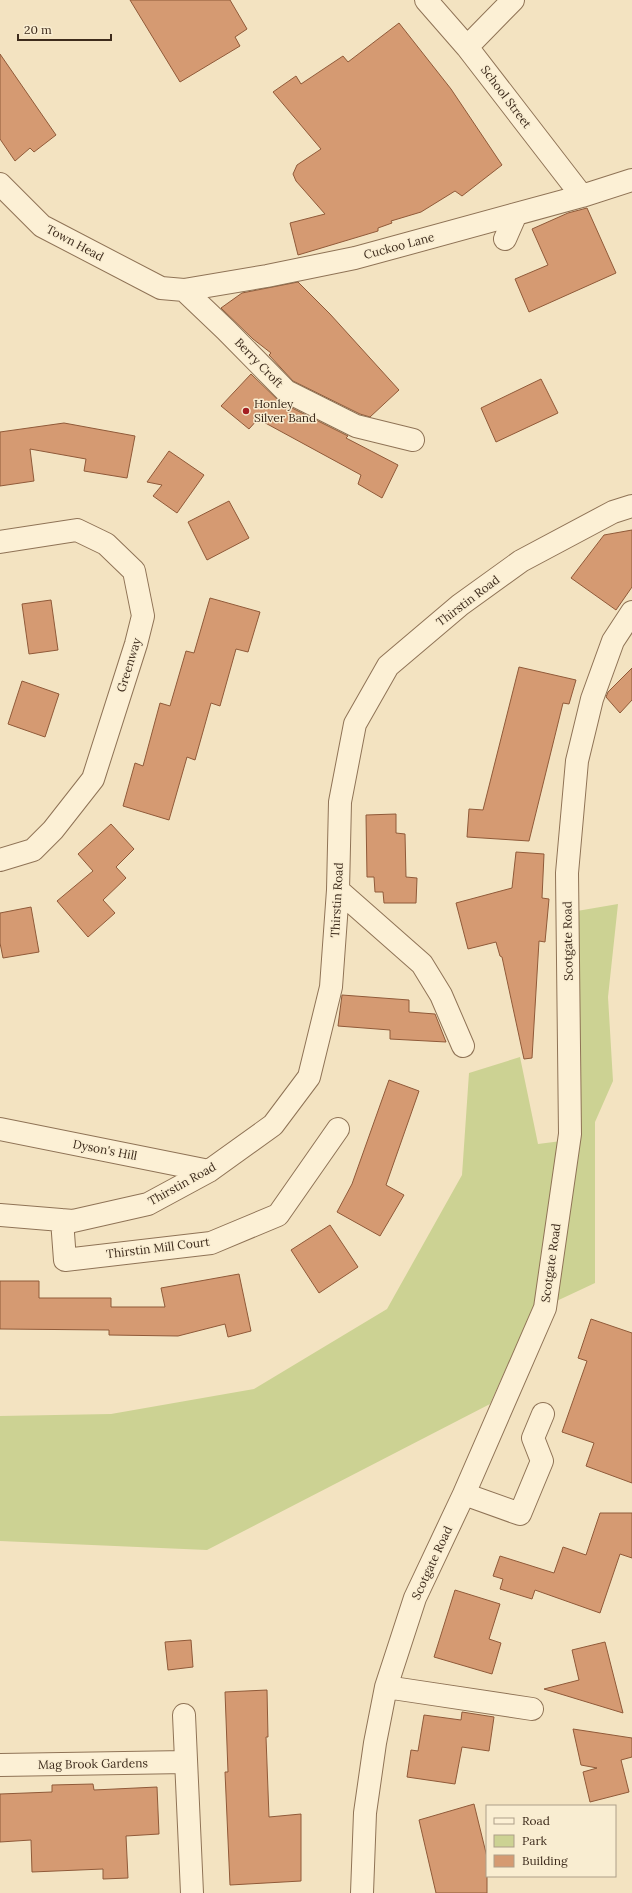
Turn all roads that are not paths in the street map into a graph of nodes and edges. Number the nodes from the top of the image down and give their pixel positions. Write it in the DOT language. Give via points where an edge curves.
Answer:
graph roads {
  1 [pos="426,0"];
  2 [pos="513,0"];
  3 [pos="467,47"];
  4 [pos="632,180"];
  5 [pos="0,184"];
  6 [pos="582,196"];
  7 [pos="516,214"];
  8 [pos="505,239"];
  9 [pos="161,288"];
  10 [pos="184,290"];
  11 [pos="414,440"];
  12 [pos="632,506"];
  13 [pos="0,542"];
  14 [pos="632,612"];
  15 [pos="0,860"];
  16 [pos="338,890"];
  17 [pos="463,1046"];
  18 [pos="338,1129"];
  19 [pos="0,1130"];
  20 [pos="210,1171"];
  21 [pos="0,1216"];
  22 [pos="62,1220"];
  23 [pos="543,1414"];
  24 [pos="464,1494"];
  25 [pos="386,1686"];
  26 [pos="532,1709"];
  27 [pos="184,1714"];
  28 [pos="186,1762"];
  29 [pos="0,1765"];
  30 [pos="192,1893"];
  31 [pos="362,1893"];
  1 -- 3 [label="street, School Street"];
  2 -- 3 [label="street"];
  3 -- 6 [label="street, School Street"];
  4 -- 6 [label="street, Cuckoo Lane"];
  5 -- 9 [label="street, Town Head" via="42,226"];
  6 -- 7 [label="street, Cuckoo Lane"];
  7 -- 8 [label="street"];
  7 -- 10 [label="street, Cuckoo Lane" via="355,258"];
  9 -- 10 [label="street, Cuckoo Lane"];
  10 -- 11 [label="street, Berry Croft" via="286,391 356,426"];
  12 -- 16 [label="street, Thirstin Road" via="613,512 522,561 460,605 388,666 355,724 340,802"];
  13 -- 15 [label="street, Greenway" via="76,530 106,544 134,571 143,616 93,779 53,830 32,850"];
  14 -- 24 [label="street, Scotgate Road" via="613,642 592,699 578,761 567,873 570,1134 545,1308"];
  16 -- 17 [label="street" via="422,964 441,995"];
  16 -- 20 [label="street, Thirstin Road" via="331,988 309,1077 273,1125"];
  18 -- 22 [label="street, Thirstin Mill Court" via="278,1216 211,1243 65,1260"];
  19 -- 20 [label="street, Dyson's Hill"];
  20 -- 22 [label="street, Thirstin Road" via="148,1204 73,1221"];
  21 -- 22 [label="street, Thirstin Road"];
  23 -- 24 [label="street" via="533,1438 542,1461 520,1514"];
  24 -- 25 [label="street, Scotgate Road" via="415,1598"];
  25 -- 26 [label="street"];
  25 -- 31 [label="street, Scotgate Road" via="365,1813"];
  27 -- 28 [label="street"];
  28 -- 29 [label="street, Mag Brook Gardens"];
  28 -- 30 [label="street"];
}
